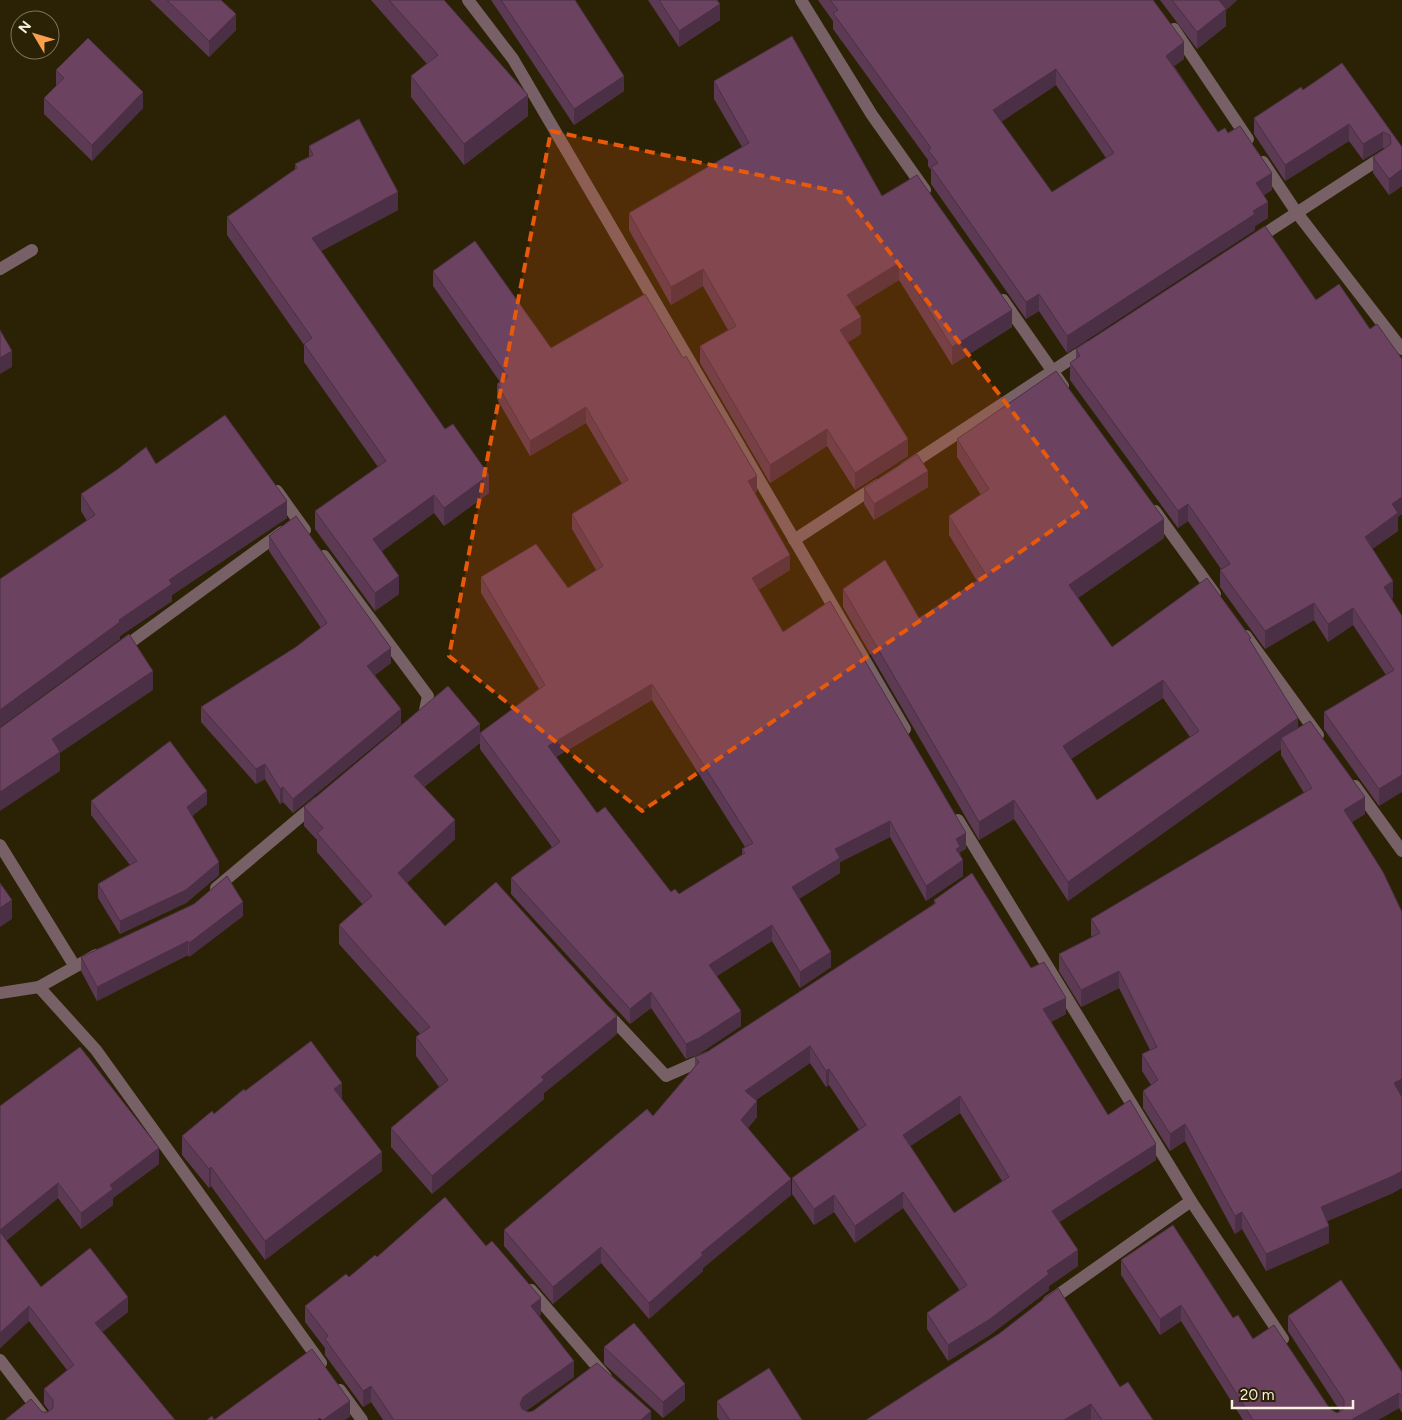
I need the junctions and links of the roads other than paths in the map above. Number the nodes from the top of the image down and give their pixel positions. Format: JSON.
{"nodes":[{"id":1,"x":468,"y":0,"type":"edge"},
{"id":2,"x":801,"y":0,"type":"edge"},
{"id":3,"x":1168,"y":21,"type":"edge"},
{"id":4,"x":1384,"y":156,"type":"edge"},
{"id":5,"x":934,"y":203,"type":"edge"},
{"id":6,"x":1297,"y":213,"type":"junction"},
{"id":7,"x":1248,"y":244,"type":"edge"},
{"id":8,"x":32,"y":250,"type":"dead end"},
{"id":9,"x":0,"y":269,"type":"edge"},
{"id":10,"x":996,"y":291,"type":"edge"},
{"id":11,"x":1102,"y":339,"type":"edge"},
{"id":12,"x":1402,"y":348,"type":"edge"},
{"id":13,"x":1053,"y":371,"type":"junction"},
{"id":14,"x":1070,"y":395,"type":"edge"},
{"id":15,"x":270,"y":481,"type":"edge"},
{"id":16,"x":1146,"y":499,"type":"edge"},
{"id":17,"x":298,"y":520,"type":"junction"},
{"id":18,"x":794,"y":540,"type":"junction"},
{"id":19,"x":1222,"y":603,"type":"edge"},
{"id":20,"x":1239,"y":627,"type":"edge"},
{"id":21,"x":113,"y":655,"type":"edge"},
{"id":22,"x":409,"y":725,"type":"edge"},
{"id":23,"x":913,"y":743,"type":"edge"},
{"id":24,"x":1326,"y":747,"type":"edge"},
{"id":25,"x":1350,"y":779,"type":"edge"},
{"id":26,"x":327,"y":795,"type":"edge"},
{"id":27,"x":952,"y":810,"type":"edge"},
{"id":28,"x":0,"y":845,"type":"edge"},
{"id":29,"x":1402,"y":850,"type":"edge"},
{"id":30,"x":205,"y":897,"type":"edge"},
{"id":31,"x":110,"y":948,"type":"edge"},
{"id":32,"x":74,"y":965,"type":"junction"},
{"id":33,"x":39,"y":987,"type":"junction"},
{"id":34,"x":0,"y":992,"type":"edge"},
{"id":35,"x":600,"y":1004,"type":"edge"},
{"id":36,"x":719,"y":1051,"type":"edge"},
{"id":37,"x":1191,"y":1200,"type":"junction"},
{"id":38,"x":522,"y":1280,"type":"edge"},
{"id":39,"x":1035,"y":1312,"type":"edge"},
{"id":40,"x":1288,"y":1347,"type":"edge"},
{"id":41,"x":0,"y":1360,"type":"edge"},
{"id":42,"x":619,"y":1388,"type":"edge"},
{"id":43,"x":46,"y":1420,"type":"edge"},
{"id":44,"x":362,"y":1420,"type":"edge"}],
"edges":[{"from":1,"to":18,"type":"street"},
{"from":2,"to":5,"type":"street"},
{"from":3,"to":6,"type":"street"},
{"from":4,"to":6,"type":"street"},
{"from":6,"to":7,"type":"street"},
{"from":6,"to":12,"type":"street"},
{"from":8,"to":9,"type":"street"},
{"from":10,"to":13,"type":"street"},
{"from":11,"to":13,"type":"street"},
{"from":13,"to":14,"type":"street"},
{"from":13,"to":18,"type":"street"},
{"from":15,"to":17,"type":"street"},
{"from":16,"to":19,"type":"street"},
{"from":17,"to":21,"type":"street"},
{"from":17,"to":22,"type":"street"},
{"from":18,"to":23,"type":"street"},
{"from":20,"to":24,"type":"street"},
{"from":25,"to":29,"type":"street"},
{"from":26,"to":30,"type":"street"},
{"from":27,"to":37,"type":"street"},
{"from":28,"to":32,"type":"street"},
{"from":31,"to":32,"type":"street"},
{"from":32,"to":33,"type":"street"},
{"from":33,"to":34,"type":"street"},
{"from":33,"to":44,"type":"street"},
{"from":35,"to":36,"type":"street"},
{"from":37,"to":39,"type":"street"},
{"from":37,"to":40,"type":"street"},
{"from":38,"to":42,"type":"street"},
{"from":41,"to":43,"type":"street"}]}
